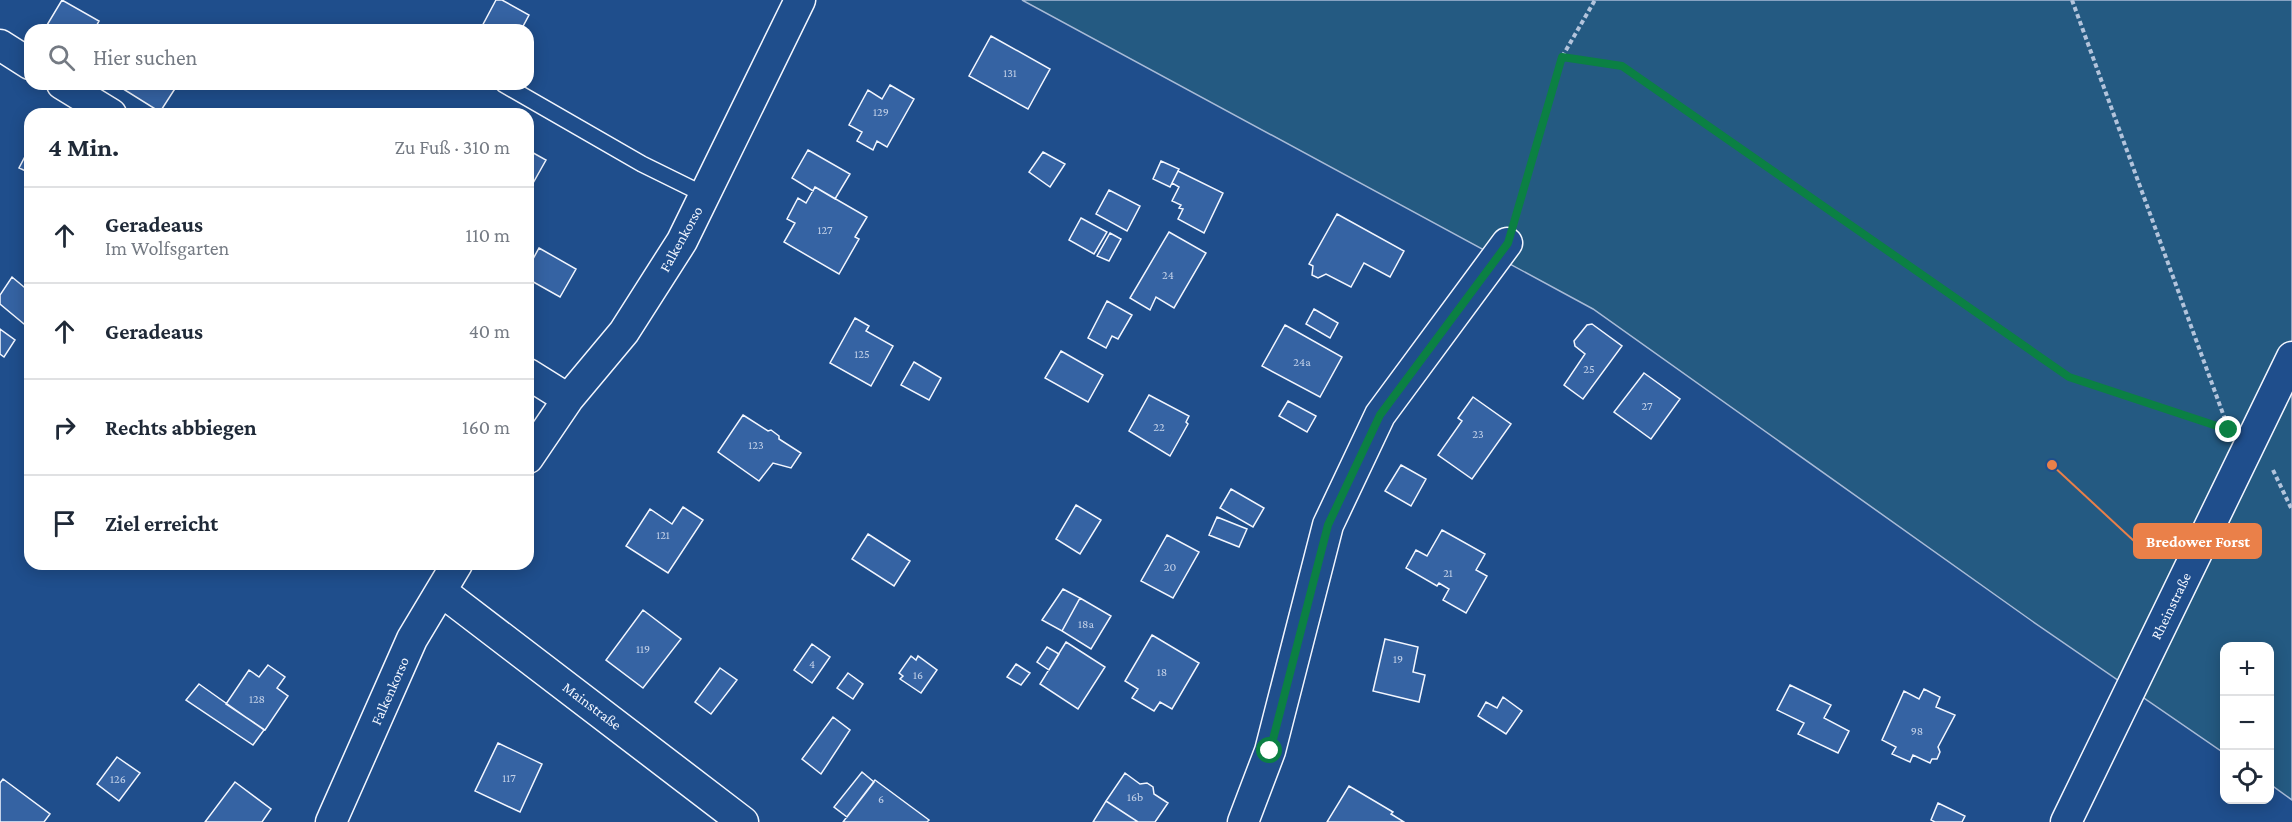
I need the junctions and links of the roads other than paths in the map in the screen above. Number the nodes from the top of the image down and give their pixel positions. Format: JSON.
{"nodes":[{"id":1,"x":800,"y":0,"type":"edge"},
{"id":2,"x":0,"y":45,"type":"edge"},
{"id":3,"x":24,"y":60,"type":"edge"},
{"id":4,"x":73,"y":90,"type":"edge"},
{"id":5,"x":513,"y":90,"type":"edge"},
{"id":6,"x":101,"y":108,"type":"edge"},
{"id":7,"x":705,"y":195,"type":"junction"},
{"id":8,"x":1508,"y":243,"type":"road end"},
{"id":9,"x":2292,"y":357,"type":"edge"},
{"id":10,"x":534,"y":378,"type":"edge"},
{"id":11,"x":568,"y":399,"type":"junction"},
{"id":12,"x":534,"y":449,"type":"edge"},
{"id":13,"x":453,"y":570,"type":"edge"},
{"id":14,"x":441,"y":591,"type":"junction"},
{"id":15,"x":331,"y":822,"type":"edge"},
{"id":16,"x":743,"y":822,"type":"edge"},
{"id":17,"x":1243,"y":822,"type":"edge"},
{"id":18,"x":2066,"y":822,"type":"edge"}],
"edges":[{"from":1,"to":7,"type":"street","name":"Falkenkorso"},
{"from":2,"to":3,"type":"street"},
{"from":4,"to":6,"type":"street"},
{"from":5,"to":7,"type":"lane"},
{"from":7,"to":11,"type":"street","name":"Falkenkorso"},
{"from":8,"to":17,"type":"street"},
{"from":9,"to":18,"type":"street","name":"Rheinstraße"},
{"from":10,"to":11,"type":"street"},
{"from":11,"to":12,"type":"street","name":"Falkenkorso"},
{"from":13,"to":14,"type":"street","name":"Falkenkorso"},
{"from":14,"to":15,"type":"street","name":"Falkenkorso"},
{"from":14,"to":16,"type":"street","name":"Mainstraße"}]}
